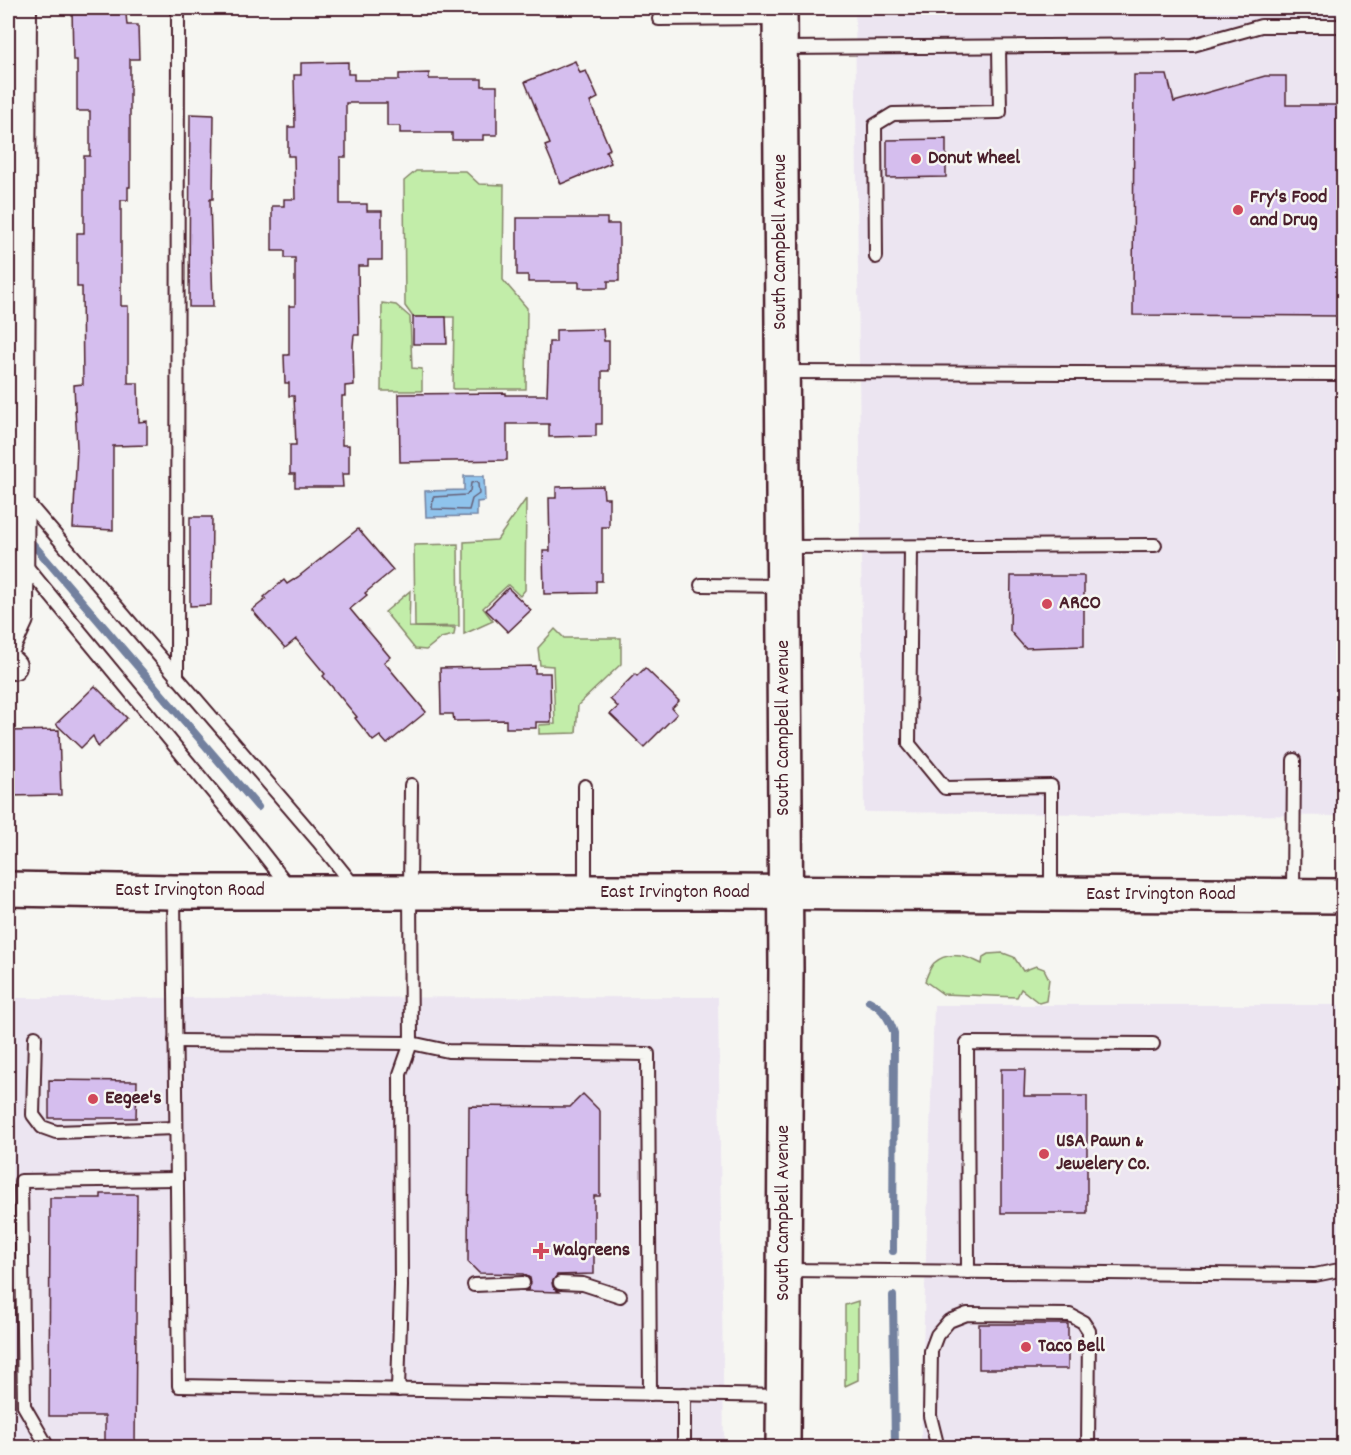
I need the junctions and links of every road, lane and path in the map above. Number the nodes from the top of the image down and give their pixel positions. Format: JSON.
{"nodes":[{"id":1,"x":23,"y":8,"type":"edge"},
{"id":2,"x":178,"y":8,"type":"edge"},
{"id":3,"x":659,"y":19,"type":"dead end"},
{"id":4,"x":780,"y":24,"type":"edge"},
{"id":5,"x":1344,"y":26,"type":"edge"},
{"id":6,"x":999,"y":47,"type":"junction"},
{"id":7,"x":15,"y":150,"type":"edge"},
{"id":8,"x":876,"y":257,"type":"dead end"},
{"id":9,"x":782,"y":372,"type":"junction"},
{"id":10,"x":1344,"y":374,"type":"edge"},
{"id":11,"x":14,"y":488,"type":"edge"},
{"id":12,"x":1155,"y":545,"type":"dead end"},
{"id":13,"x":783,"y":547,"type":"junction"},
{"id":14,"x":911,"y":547,"type":"junction"},
{"id":15,"x":14,"y":551,"type":"edge"},
{"id":16,"x":701,"y":585,"type":"dead end"},
{"id":17,"x":783,"y":586,"type":"junction"},
{"id":18,"x":9,"y":657,"type":"edge"},
{"id":19,"x":177,"y":678,"type":"junction"},
{"id":20,"x":1294,"y":760,"type":"dead end"},
{"id":21,"x":411,"y":785,"type":"dead end"},
{"id":22,"x":585,"y":786,"type":"dead end"},
{"id":23,"x":8,"y":889,"type":"edge"},
{"id":24,"x":292,"y":891,"type":"junction"},
{"id":25,"x":410,"y":891,"type":"junction"},
{"id":26,"x":174,"y":892,"type":"junction"},
{"id":27,"x":360,"y":892,"type":"junction"},
{"id":28,"x":585,"y":893,"type":"junction"},
{"id":29,"x":785,"y":893,"type":"junction"},
{"id":30,"x":1051,"y":895,"type":"junction"},
{"id":31,"x":1293,"y":896,"type":"junction"},
{"id":32,"x":1344,"y":896,"type":"edge"},
{"id":33,"x":35,"y":1037,"type":"dead end"},
{"id":34,"x":176,"y":1041,"type":"junction"},
{"id":35,"x":411,"y":1042,"type":"junction"},
{"id":36,"x":1152,"y":1044,"type":"dead end"},
{"id":37,"x":176,"y":1128,"type":"junction"},
{"id":38,"x":177,"y":1179,"type":"junction"},
{"id":39,"x":1344,"y":1269,"type":"edge"},
{"id":40,"x":784,"y":1270,"type":"junction"},
{"id":41,"x":968,"y":1272,"type":"junction"},
{"id":42,"x":523,"y":1283,"type":"dead end"},
{"id":43,"x":560,"y":1283,"type":"dead end"},
{"id":44,"x":474,"y":1285,"type":"dead end"},
{"id":45,"x":620,"y":1296,"type":"dead end"},
{"id":46,"x":398,"y":1390,"type":"junction"},
{"id":47,"x":650,"y":1394,"type":"junction"},
{"id":48,"x":684,"y":1395,"type":"junction"},
{"id":49,"x":783,"y":1396,"type":"junction"},
{"id":50,"x":46,"y":1448,"type":"edge"},
{"id":51,"x":684,"y":1448,"type":"edge"},
{"id":52,"x":783,"y":1448,"type":"edge"},
{"id":53,"x":938,"y":1448,"type":"edge"},
{"id":54,"x":1088,"y":1448,"type":"edge"}],
"edges":[{"from":1,"to":7,"type":"street"},
{"from":2,"to":19,"type":"lane"},
{"from":3,"to":4,"type":"lane"},
{"from":4,"to":6,"type":"lane"},
{"from":4,"to":9,"type":"main road","name":"South Campbell Avenue"},
{"from":5,"to":6,"type":"lane"},
{"from":6,"to":8,"type":"lane"},
{"from":7,"to":11,"type":"street"},
{"from":9,"to":10,"type":"lane"},
{"from":9,"to":13,"type":"main road","name":"South Campbell Avenue"},
{"from":11,"to":15,"type":"street"},
{"from":11,"to":19,"type":"lane"},
{"from":12,"to":14,"type":"lane"},
{"from":13,"to":14,"type":"lane"},
{"from":13,"to":17,"type":"main road","name":"South Campbell Avenue"},
{"from":14,"to":30,"type":"lane"},
{"from":15,"to":18,"type":"street"},
{"from":15,"to":24,"type":"lane"},
{"from":16,"to":17,"type":"lane"},
{"from":17,"to":29,"type":"main road","name":"South Campbell Avenue"},
{"from":19,"to":27,"type":"lane"},
{"from":20,"to":31,"type":"lane"},
{"from":21,"to":25,"type":"lane"},
{"from":22,"to":28,"type":"lane"},
{"from":23,"to":26,"type":"main road","name":"East Irvington Road"},
{"from":24,"to":26,"type":"main road","name":"East Irvington Road"},
{"from":24,"to":27,"type":"main road","name":"East Irvington Road"},
{"from":25,"to":27,"type":"main road","name":"East Irvington Road"},
{"from":25,"to":28,"type":"main road","name":"East Irvington Road"},
{"from":25,"to":35,"type":"lane"},
{"from":26,"to":34,"type":"lane"},
{"from":28,"to":29,"type":"main road","name":"East Irvington Road"},
{"from":29,"to":30,"type":"main road","name":"East Irvington Road"},
{"from":29,"to":40,"type":"main road","name":"South Campbell Avenue"},
{"from":30,"to":31,"type":"main road","name":"East Irvington Road"},
{"from":31,"to":32,"type":"main road","name":"East Irvington Road"},
{"from":33,"to":37,"type":"lane"},
{"from":34,"to":35,"type":"lane"},
{"from":34,"to":37,"type":"lane"},
{"from":35,"to":46,"type":"lane"},
{"from":35,"to":47,"type":"lane"},
{"from":36,"to":41,"type":"lane"},
{"from":37,"to":38,"type":"lane"},
{"from":38,"to":46,"type":"lane"},
{"from":38,"to":50,"type":"lane"},
{"from":39,"to":41,"type":"lane"},
{"from":40,"to":41,"type":"lane"},
{"from":40,"to":49,"type":"main road","name":"South Campbell Avenue"},
{"from":42,"to":44,"type":"lane"},
{"from":43,"to":45,"type":"lane"},
{"from":46,"to":47,"type":"lane"},
{"from":47,"to":48,"type":"lane"},
{"from":48,"to":49,"type":"lane"},
{"from":48,"to":51,"type":"lane"},
{"from":49,"to":52,"type":"main road","name":"South Campbell Avenue"},
{"from":53,"to":54,"type":"lane"}]}
